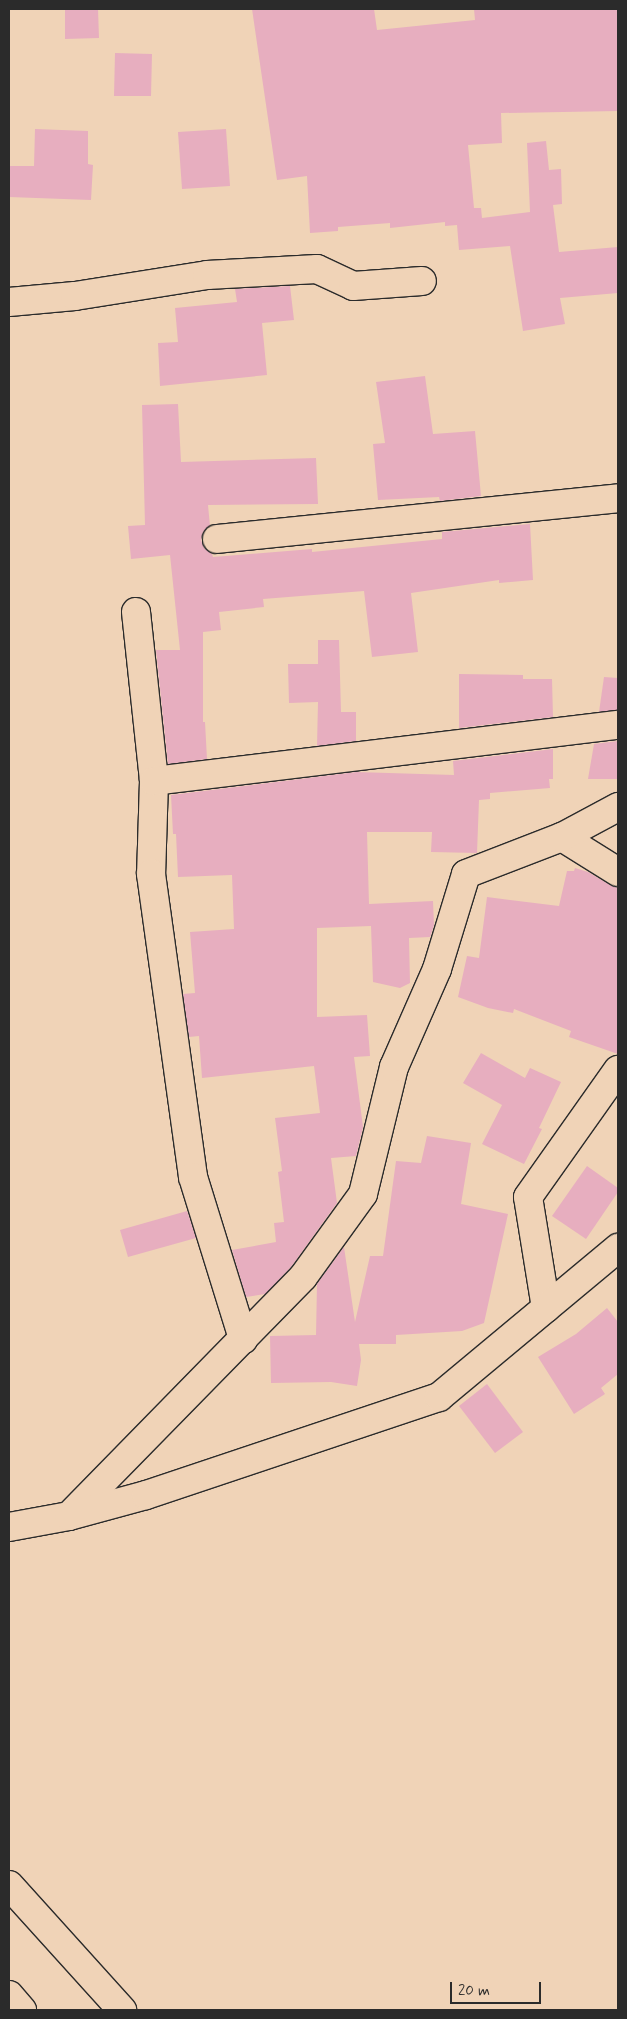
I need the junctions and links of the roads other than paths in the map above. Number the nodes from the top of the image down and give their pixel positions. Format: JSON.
{"nodes":[{"id":1,"x":422,"y":281,"type":"dead end"},
{"id":2,"x":9,"y":302,"type":"edge"},
{"id":3,"x":618,"y":498,"type":"edge"},
{"id":4,"x":217,"y":539,"type":"dead end"},
{"id":5,"x":136,"y":612,"type":"dead end"},
{"id":6,"x":618,"y":725,"type":"edge"},
{"id":7,"x":154,"y":781,"type":"junction"},
{"id":8,"x":618,"y":807,"type":"edge"},
{"id":9,"x":562,"y":837,"type":"junction"},
{"id":10,"x":618,"y":872,"type":"edge"},
{"id":11,"x":618,"y":1070,"type":"edge"},
{"id":12,"x":618,"y":1248,"type":"edge"},
{"id":13,"x":546,"y":1308,"type":"junction"},
{"id":14,"x":243,"y":1339,"type":"junction"},
{"id":15,"x":69,"y":1516,"type":"junction"},
{"id":16,"x":9,"y":1527,"type":"edge"},
{"id":17,"x":9,"y":1885,"type":"edge"},
{"id":18,"x":9,"y":1995,"type":"edge"},
{"id":19,"x":22,"y":2010,"type":"edge"},
{"id":20,"x":122,"y":2010,"type":"edge"}],
"edges":[{"from":1,"to":2,"type":"street"},
{"from":3,"to":4,"type":"street"},
{"from":5,"to":7,"type":"street"},
{"from":6,"to":7,"type":"street"},
{"from":7,"to":14,"type":"street"},
{"from":8,"to":9,"type":"street"},
{"from":9,"to":10,"type":"street"},
{"from":9,"to":14,"type":"street"},
{"from":11,"to":13,"type":"street"},
{"from":12,"to":13,"type":"street"},
{"from":13,"to":15,"type":"street"},
{"from":14,"to":15,"type":"street"},
{"from":15,"to":16,"type":"street"},
{"from":17,"to":20,"type":"street"},
{"from":18,"to":19,"type":"street"}]}
